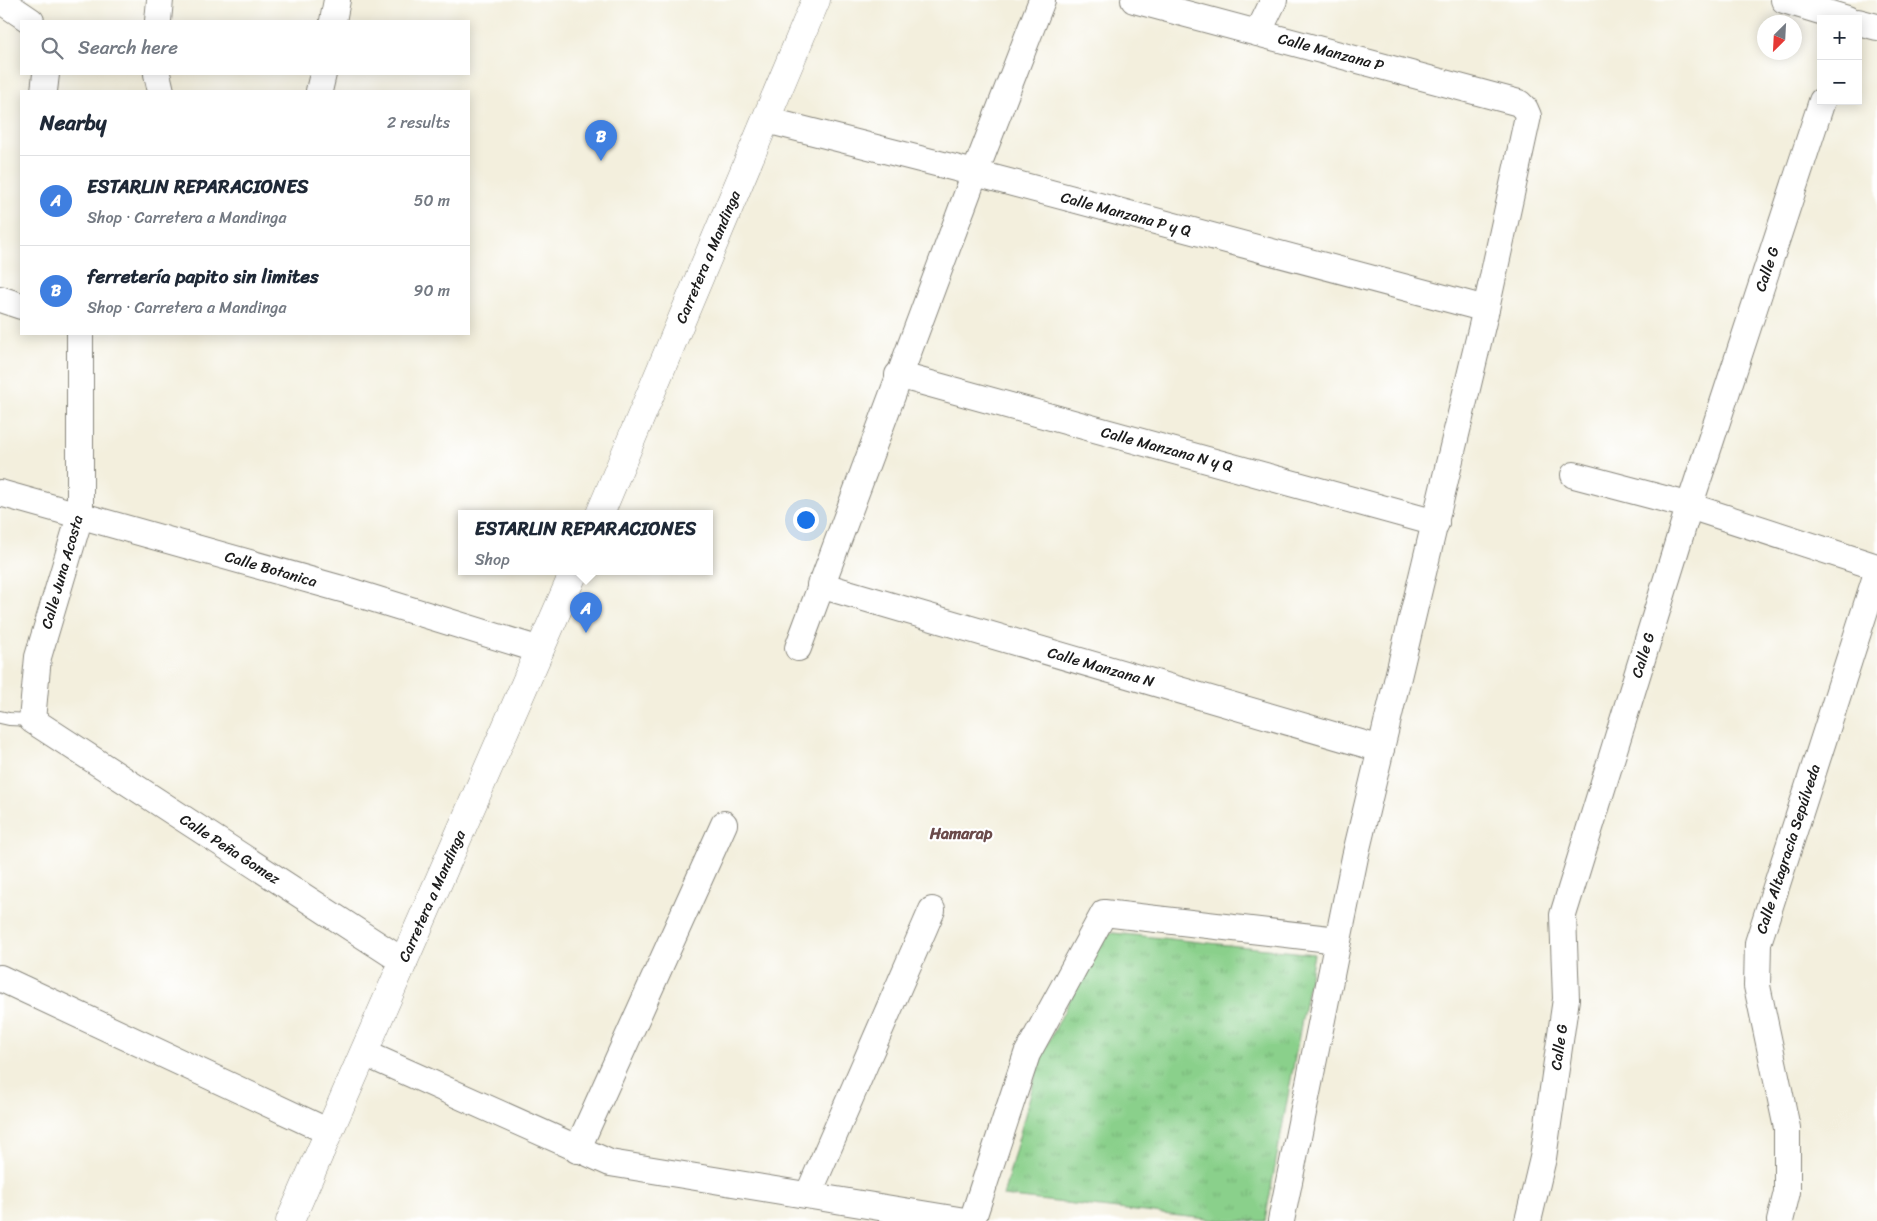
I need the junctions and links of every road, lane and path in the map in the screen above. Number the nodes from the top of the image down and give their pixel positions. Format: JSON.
{"nodes":[{"id":1,"x":0,"y":0,"type":"edge"},
{"id":2,"x":160,"y":0,"type":"edge"},
{"id":3,"x":337,"y":0,"type":"edge"},
{"id":4,"x":816,"y":0,"type":"edge"},
{"id":5,"x":1042,"y":0,"type":"edge"},
{"id":6,"x":1134,"y":0,"type":"edge"},
{"id":7,"x":1274,"y":0,"type":"edge"},
{"id":8,"x":1784,"y":0,"type":"edge"},
{"id":9,"x":1833,"y":15,"type":"edge"},
{"id":10,"x":30,"y":20,"type":"edge"},
{"id":11,"x":158,"y":20,"type":"edge"},
{"id":12,"x":333,"y":20,"type":"edge"},
{"id":13,"x":1862,"y":23,"type":"edge"},
{"id":14,"x":1877,"y":27,"type":"edge"},
{"id":15,"x":1258,"y":33,"type":"junction"},
{"id":16,"x":46,"y":75,"type":"edge"},
{"id":17,"x":158,"y":75,"type":"edge"},
{"id":18,"x":322,"y":75,"type":"edge"},
{"id":19,"x":44,"y":90,"type":"edge"},
{"id":20,"x":161,"y":90,"type":"edge"},
{"id":21,"x":319,"y":90,"type":"edge"},
{"id":22,"x":1821,"y":105,"type":"edge"},
{"id":23,"x":766,"y":120,"type":"junction"},
{"id":24,"x":974,"y":173,"type":"junction"},
{"id":25,"x":0,"y":299,"type":"edge"},
{"id":26,"x":20,"y":306,"type":"edge"},
{"id":27,"x":1486,"y":309,"type":"junction"},
{"id":28,"x":80,"y":335,"type":"edge"},
{"id":29,"x":898,"y":376,"type":"junction"},
{"id":30,"x":1574,"y":475,"type":"dead end"},
{"id":31,"x":0,"y":493,"type":"edge"},
{"id":32,"x":1689,"y":507,"type":"junction"},
{"id":33,"x":602,"y":510,"type":"edge"},
{"id":34,"x":80,"y":516,"type":"junction"},
{"id":35,"x":1436,"y":523,"type":"junction"},
{"id":36,"x":1877,"y":567,"type":"edge"},
{"id":37,"x":1877,"y":573,"type":"edge"},
{"id":38,"x":573,"y":575,"type":"edge"},
{"id":39,"x":820,"y":585,"type":"junction"},
{"id":40,"x":798,"y":648,"type":"dead end"},
{"id":41,"x":540,"y":650,"type":"junction"},
{"id":42,"x":0,"y":717,"type":"edge"},
{"id":43,"x":32,"y":720,"type":"junction"},
{"id":44,"x":1381,"y":749,"type":"junction"},
{"id":45,"x":724,"y":824,"type":"dead end"},
{"id":46,"x":932,"y":910,"type":"dead end"},
{"id":47,"x":1338,"y":940,"type":"junction"},
{"id":48,"x":404,"y":962,"type":"junction"},
{"id":49,"x":0,"y":978,"type":"edge"},
{"id":50,"x":364,"y":1053,"type":"junction"},
{"id":51,"x":329,"y":1132,"type":"junction"},
{"id":52,"x":577,"y":1150,"type":"junction"},
{"id":53,"x":808,"y":1195,"type":"junction"},
{"id":54,"x":290,"y":1221,"type":"edge"},
{"id":55,"x":965,"y":1221,"type":"edge"},
{"id":56,"x":972,"y":1221,"type":"edge"},
{"id":57,"x":1281,"y":1221,"type":"edge"},
{"id":58,"x":1528,"y":1221,"type":"edge"},
{"id":59,"x":1780,"y":1221,"type":"edge"}],
"edges":[{"from":1,"to":10,"type":"street"},
{"from":2,"to":11,"type":"street"},
{"from":3,"to":12,"type":"street"},
{"from":4,"to":23,"type":"street","name":"Carretera a Mandinga"},
{"from":5,"to":24,"type":"street"},
{"from":6,"to":15,"type":"street","name":"Calle Manzana P"},
{"from":7,"to":15,"type":"street"},
{"from":8,"to":9,"type":"street"},
{"from":13,"to":14,"type":"street"},
{"from":15,"to":27,"type":"street","name":"Calle Manzana P"},
{"from":16,"to":19,"type":"street"},
{"from":17,"to":20,"type":"street"},
{"from":18,"to":21,"type":"street"},
{"from":22,"to":32,"type":"street","name":"Calle G"},
{"from":23,"to":24,"type":"street","name":"Calle Manzana P y Q"},
{"from":23,"to":33,"type":"street","name":"Carretera a Mandinga"},
{"from":24,"to":27,"type":"street","name":"Calle Manzana P y Q"},
{"from":24,"to":29,"type":"street"},
{"from":25,"to":26,"type":"street"},
{"from":27,"to":35,"type":"street"},
{"from":28,"to":34,"type":"street","name":"Calle Juna Acosta"},
{"from":29,"to":35,"type":"street","name":"Calle Manzana N y Q"},
{"from":29,"to":39,"type":"street"},
{"from":30,"to":32,"type":"street"},
{"from":31,"to":34,"type":"street","name":"Calle Botanica"},
{"from":32,"to":36,"type":"street"},
{"from":32,"to":58,"type":"street","name":"Calle G"},
{"from":34,"to":41,"type":"street","name":"Calle Botanica"},
{"from":34,"to":43,"type":"street","name":"Calle Juna Acosta"},
{"from":35,"to":44,"type":"street"},
{"from":37,"to":59,"type":"street","name":"Calle Altagracia Sepúlveda"},
{"from":38,"to":41,"type":"street","name":"Carretera a Mandinga"},
{"from":39,"to":40,"type":"street"},
{"from":39,"to":44,"type":"street","name":"Calle Manzana N"},
{"from":41,"to":48,"type":"street","name":"Carretera a Mandinga"},
{"from":42,"to":43,"type":"lane"},
{"from":43,"to":48,"type":"street","name":"Calle Peña Gomez"},
{"from":44,"to":47,"type":"street"},
{"from":45,"to":52,"type":"street"},
{"from":46,"to":53,"type":"street"},
{"from":47,"to":56,"type":"street"},
{"from":47,"to":57,"type":"street"},
{"from":48,"to":50,"type":"street","name":"Carretera a Mandinga"},
{"from":49,"to":51,"type":"street"},
{"from":50,"to":51,"type":"street","name":"Carretera a Mandinga"},
{"from":50,"to":52,"type":"street"},
{"from":51,"to":54,"type":"street","name":"Carretera a Mandinga"},
{"from":52,"to":53,"type":"street"},
{"from":53,"to":55,"type":"street"}]}
